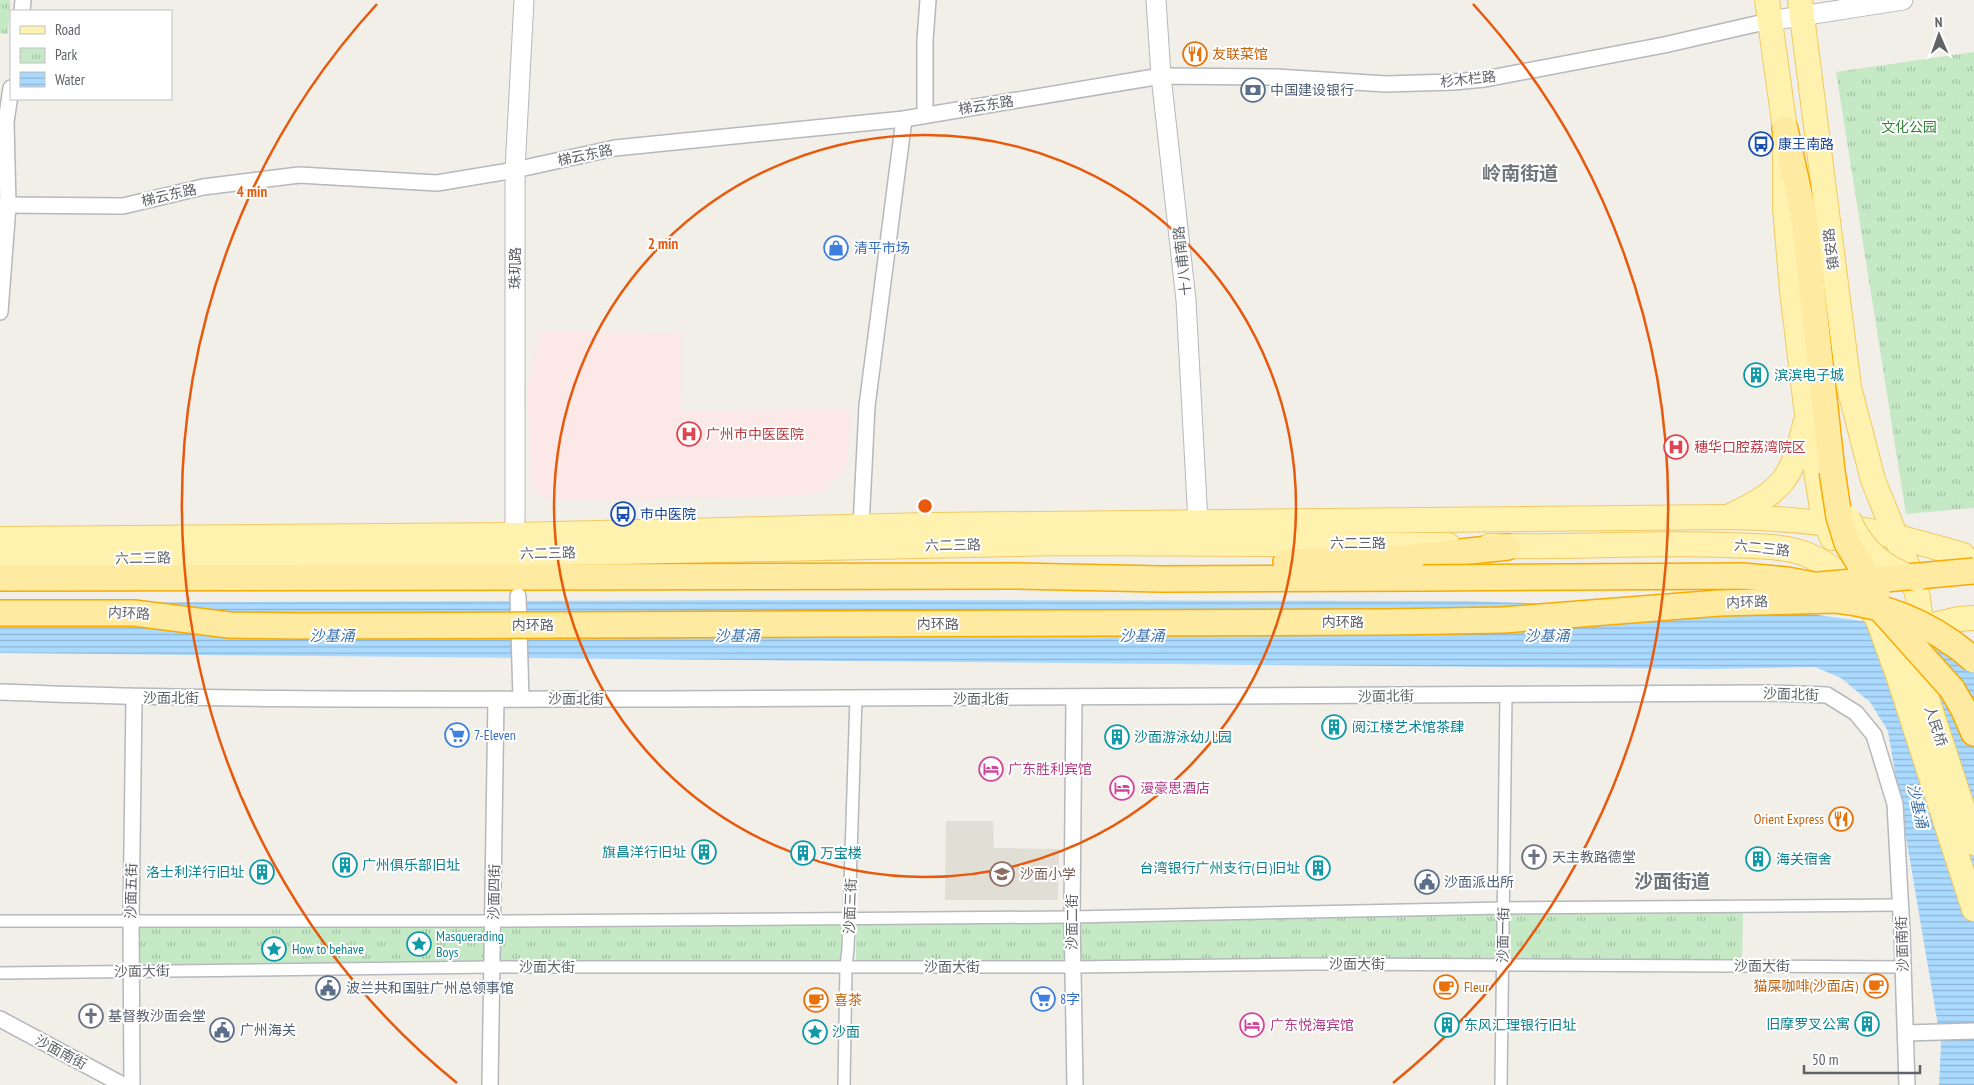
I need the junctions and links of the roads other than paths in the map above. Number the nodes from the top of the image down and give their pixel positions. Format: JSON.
{"nodes":[{"id":1,"x":524,"y":0,"type":"edge"},
{"id":2,"x":928,"y":0,"type":"edge"},
{"id":3,"x":1156,"y":0,"type":"edge"},
{"id":4,"x":1903,"y":0,"type":"edge"},
{"id":5,"x":1801,"y":8,"type":"edge"},
{"id":6,"x":1768,"y":10,"type":"edge"},
{"id":7,"x":1162,"y":76,"type":"junction"},
{"id":8,"x":10,"y":95,"type":"edge"},
{"id":9,"x":925,"y":115,"type":"junction"},
{"id":10,"x":904,"y":119,"type":"junction"},
{"id":11,"x":1785,"y":129,"type":"junction"},
{"id":12,"x":515,"y":170,"type":"junction"},
{"id":13,"x":4,"y":206,"type":"edge"},
{"id":14,"x":0,"y":312,"type":"edge"},
{"id":15,"x":1807,"y":415,"type":"junction"},
{"id":16,"x":1832,"y":471,"type":"junction"},
{"id":17,"x":1873,"y":480,"type":"junction"},
{"id":18,"x":1728,"y":517,"type":"junction"},
{"id":19,"x":1679,"y":518,"type":"junction"},
{"id":20,"x":1198,"y":522,"type":"junction"},
{"id":21,"x":1826,"y":524,"type":"junction"},
{"id":22,"x":861,"y":527,"type":"junction"},
{"id":23,"x":515,"y":535,"type":"junction"},
{"id":24,"x":1895,"y":536,"type":"junction"},
{"id":25,"x":0,"y":540,"type":"edge"},
{"id":26,"x":1678,"y":544,"type":"junction"},
{"id":27,"x":1508,"y":547,"type":"junction"},
{"id":28,"x":0,"y":561,"type":"edge"},
{"id":29,"x":1969,"y":563,"type":"edge"},
{"id":30,"x":1017,"y":576,"type":"junction"},
{"id":31,"x":0,"y":578,"type":"edge"},
{"id":32,"x":1974,"y":583,"type":"edge"},
{"id":33,"x":519,"y":598,"type":"dead end"},
{"id":34,"x":0,"y":613,"type":"edge"},
{"id":35,"x":1578,"y":615,"type":"junction"},
{"id":36,"x":1974,"y":618,"type":"edge"},
{"id":37,"x":1878,"y":620,"type":"junction"},
{"id":38,"x":1921,"y":628,"type":"junction"},
{"id":39,"x":1891,"y":642,"type":"junction"},
{"id":40,"x":1974,"y":660,"type":"edge"},
{"id":41,"x":1952,"y":689,"type":"junction"},
{"id":42,"x":0,"y":692,"type":"edge"},
{"id":43,"x":1506,"y":695,"type":"junction"},
{"id":44,"x":134,"y":698,"type":"junction"},
{"id":45,"x":856,"y":698,"type":"junction"},
{"id":46,"x":496,"y":699,"type":"junction"},
{"id":47,"x":520,"y":699,"type":"junction"},
{"id":48,"x":1074,"y":699,"type":"junction"},
{"id":49,"x":1974,"y":732,"type":"edge"},
{"id":50,"x":1895,"y":804,"type":"joint"},
{"id":51,"x":1974,"y":815,"type":"edge"},
{"id":52,"x":1974,"y":843,"type":"edge"},
{"id":53,"x":1901,"y":905,"type":"junction"},
{"id":54,"x":1503,"y":908,"type":"junction"},
{"id":55,"x":1974,"y":909,"type":"edge"},
{"id":56,"x":1072,"y":917,"type":"junction"},
{"id":57,"x":850,"y":918,"type":"junction"},
{"id":58,"x":131,"y":920,"type":"junction"},
{"id":59,"x":0,"y":921,"type":"edge"},
{"id":60,"x":494,"y":921,"type":"junction"},
{"id":61,"x":1503,"y":965,"type":"junction"},
{"id":62,"x":846,"y":966,"type":"junction"},
{"id":63,"x":493,"y":967,"type":"junction"},
{"id":64,"x":1073,"y":967,"type":"junction"},
{"id":65,"x":1904,"y":967,"type":"junction"},
{"id":66,"x":131,"y":971,"type":"junction"},
{"id":67,"x":0,"y":973,"type":"edge"},
{"id":68,"x":0,"y":1019,"type":"edge"},
{"id":69,"x":1974,"y":1032,"type":"edge"},
{"id":70,"x":1910,"y":1033,"type":"junction"},
{"id":71,"x":1075,"y":1080,"type":"edge"},
{"id":72,"x":123,"y":1085,"type":"edge"},
{"id":73,"x":132,"y":1085,"type":"edge"},
{"id":74,"x":490,"y":1085,"type":"edge"},
{"id":75,"x":844,"y":1085,"type":"edge"},
{"id":76,"x":1501,"y":1085,"type":"edge"},
{"id":77,"x":1907,"y":1085,"type":"edge"}],
"edges":[{"from":1,"to":12,"type":"street","name":"珠玑路"},
{"from":2,"to":9,"type":"street"},
{"from":3,"to":7,"type":"street","name":"十八甫南路"},
{"from":4,"to":5,"type":"street"},
{"from":5,"to":6,"type":"street"},
{"from":5,"to":17,"type":"main road","name":"镇安路"},
{"from":6,"to":7,"type":"street","name":"杉木栏路"},
{"from":6,"to":11,"type":"main road"},
{"from":7,"to":9,"type":"street","name":"梯云东路"},
{"from":7,"to":20,"type":"street","name":"十八甫南路"},
{"from":8,"to":13,"type":"street"},
{"from":9,"to":10,"type":"street","name":"梯云东路"},
{"from":10,"to":12,"type":"street","name":"梯云东路"},
{"from":10,"to":22,"type":"street"},
{"from":11,"to":15,"type":"main road"},
{"from":11,"to":16,"type":"highway"},
{"from":12,"to":13,"type":"street","name":"梯云东路"},
{"from":12,"to":23,"type":"street","name":"珠玑路"},
{"from":13,"to":14,"type":"street"},
{"from":15,"to":18,"type":"main road"},
{"from":15,"to":21,"type":"main road"},
{"from":16,"to":32,"type":"main road","bridge":true},
{"from":16,"to":41,"type":"highway","bridge":true},
{"from":17,"to":24,"type":"main road"},
{"from":17,"to":29,"type":"main road"},
{"from":18,"to":19,"type":"main road","name":"六二三路"},
{"from":18,"to":21,"type":"main road","name":"六二三路"},
{"from":19,"to":20,"type":"main road","name":"六二三路"},
{"from":19,"to":26,"type":"main road"},
{"from":20,"to":22,"type":"main road","name":"六二三路"},
{"from":21,"to":24,"type":"main road"},
{"from":21,"to":37,"type":"main road"},
{"from":21,"to":38,"type":"main road"},
{"from":22,"to":23,"type":"main road","name":"六二三路"},
{"from":23,"to":25,"type":"main road","name":"六二三路"},
{"from":24,"to":29,"type":"main road"},
{"from":24,"to":38,"type":"main road"},
{"from":26,"to":27,"type":"main road","name":"六二三路"},
{"from":26,"to":37,"type":"main road","name":"六二三路"},
{"from":27,"to":28,"type":"main road","name":"六二三路"},
{"from":27,"to":30,"type":"highway"},
{"from":29,"to":35,"type":"highway","bridge":true},
{"from":30,"to":31,"type":"highway"},
{"from":30,"to":41,"type":"highway","name":"内环路","bridge":true},
{"from":33,"to":47,"type":"street"},
{"from":34,"to":35,"type":"highway","name":"内环路","bridge":true},
{"from":35,"to":40,"type":"highway","name":"内环路","bridge":true},
{"from":36,"to":38,"type":"main road"},
{"from":37,"to":39,"type":"main road","name":"人民桥"},
{"from":38,"to":51,"type":"main road","name":"人民桥","bridge":true},
{"from":39,"to":52,"type":"main road","name":"人民桥"},
{"from":39,"to":55,"type":"main road"},
{"from":41,"to":49,"type":"highway","name":"内环路"},
{"from":42,"to":44,"type":"street","name":"沙面北街"},
{"from":43,"to":48,"type":"street","name":"沙面北街"},
{"from":43,"to":50,"type":"street","name":"沙面北街"},
{"from":43,"to":54,"type":"street","name":"沙面一街"},
{"from":44,"to":46,"type":"street","name":"沙面北街"},
{"from":44,"to":58,"type":"street","name":"沙面五街"},
{"from":45,"to":47,"type":"street","name":"沙面北街"},
{"from":45,"to":48,"type":"street","name":"沙面北街"},
{"from":45,"to":57,"type":"street","name":"沙面三街"},
{"from":46,"to":47,"type":"street","name":"沙面北街"},
{"from":46,"to":60,"type":"street","name":"沙面四街"},
{"from":48,"to":56,"type":"street","name":"沙面二街"},
{"from":50,"to":53,"type":"street","name":"沙面南街"},
{"from":53,"to":54,"type":"street"},
{"from":53,"to":65,"type":"street","name":"沙面南街"},
{"from":54,"to":56,"type":"street"},
{"from":54,"to":61,"type":"street","name":"沙面一街"},
{"from":56,"to":57,"type":"street"},
{"from":56,"to":64,"type":"street","name":"沙面二街"},
{"from":57,"to":60,"type":"street"},
{"from":57,"to":62,"type":"street","name":"沙面三街"},
{"from":58,"to":59,"type":"street"},
{"from":58,"to":60,"type":"street"},
{"from":58,"to":66,"type":"street","name":"沙面五街"},
{"from":60,"to":63,"type":"street","name":"沙面四街"},
{"from":61,"to":64,"type":"street","name":"沙面大街"},
{"from":61,"to":65,"type":"street","name":"沙面大街"},
{"from":61,"to":76,"type":"street","name":"沙面一街"},
{"from":62,"to":63,"type":"street","name":"沙面大街"},
{"from":62,"to":64,"type":"street","name":"沙面大街"},
{"from":62,"to":75,"type":"street","name":"沙面三街"},
{"from":63,"to":66,"type":"street","name":"沙面大街"},
{"from":63,"to":74,"type":"street","name":"沙面四街"},
{"from":64,"to":71,"type":"street","name":"沙面二街"},
{"from":65,"to":70,"type":"street","name":"沙面南街"},
{"from":66,"to":67,"type":"street","name":"沙面大街"},
{"from":66,"to":73,"type":"street","name":"沙面五街"},
{"from":68,"to":72,"type":"street","name":"沙面南街"},
{"from":69,"to":70,"type":"street"},
{"from":70,"to":77,"type":"street","name":"沙面南街"}]}
